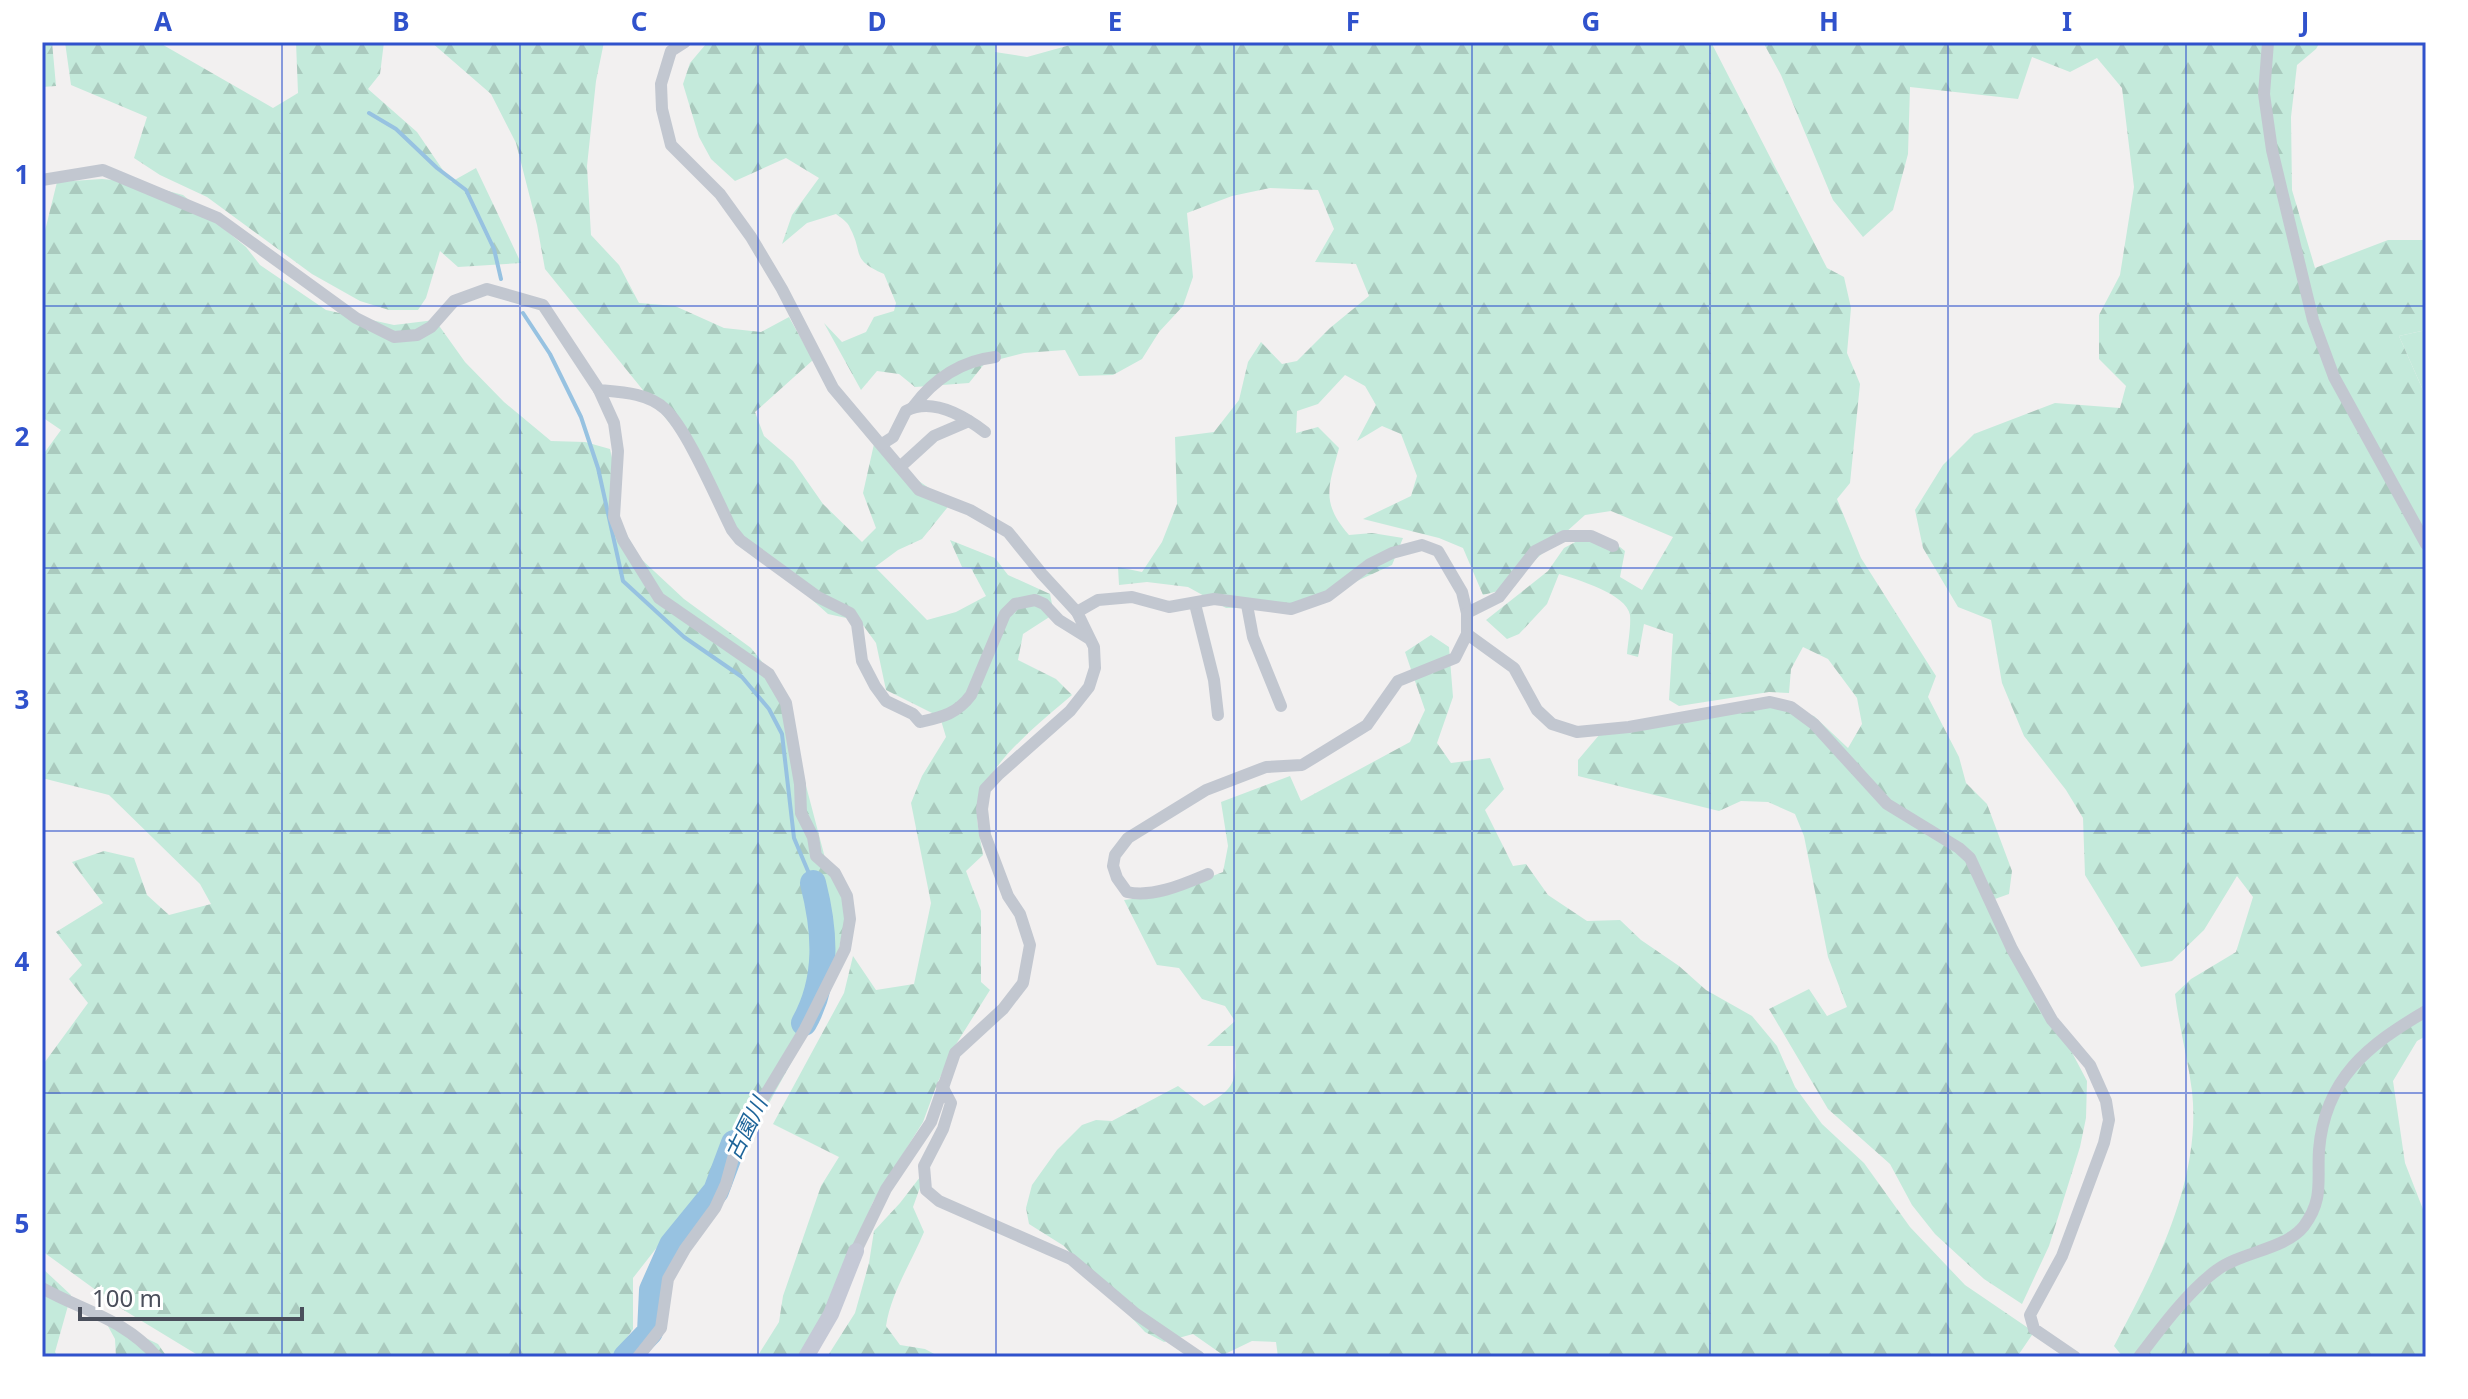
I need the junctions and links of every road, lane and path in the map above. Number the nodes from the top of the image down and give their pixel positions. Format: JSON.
{"nodes":[{"id":1,"x":685,"y":42,"type":"edge"},
{"id":2,"x":2268,"y":42,"type":"edge"},
{"id":3,"x":42,"y":180,"type":"edge"},
{"id":4,"x":995,"y":357,"type":"dead end"},
{"id":5,"x":599,"y":390,"type":"junction"},
{"id":6,"x":913,"y":407,"type":"junction"},
{"id":7,"x":969,"y":421,"type":"junction"},
{"id":8,"x":985,"y":432,"type":"dead end"},
{"id":9,"x":882,"y":444,"type":"junction"},
{"id":10,"x":900,"y":467,"type":"junction"},
{"id":11,"x":2426,"y":544,"type":"edge"},
{"id":12,"x":1613,"y":546,"type":"dead end"},
{"id":13,"x":1195,"y":604,"type":"junction"},
{"id":14,"x":1247,"y":605,"type":"junction"},
{"id":15,"x":1077,"y":612,"type":"junction"},
{"id":16,"x":1467,"y":613,"type":"junction"},
{"id":17,"x":1467,"y":634,"type":"junction"},
{"id":18,"x":1090,"y":639,"type":"junction"},
{"id":19,"x":1281,"y":706,"type":"dead end"},
{"id":20,"x":1218,"y":715,"type":"dead end"},
{"id":21,"x":1208,"y":874,"type":"dead end"},
{"id":22,"x":2426,"y":1011,"type":"edge"},
{"id":23,"x":942,"y":1086,"type":"junction"},
{"id":24,"x":856,"y":1251,"type":"joint"},
{"id":25,"x":42,"y":1288,"type":"edge"},
{"id":26,"x":157,"y":1357,"type":"edge"},
{"id":27,"x":638,"y":1357,"type":"edge"},
{"id":28,"x":806,"y":1357,"type":"edge"},
{"id":29,"x":1199,"y":1357,"type":"edge"},
{"id":30,"x":2075,"y":1357,"type":"edge"},
{"id":31,"x":2139,"y":1357,"type":"edge"}],
"edges":[{"from":1,"to":9,"type":"street"},
{"from":2,"to":11,"type":"street"},
{"from":3,"to":5,"type":"street"},
{"from":4,"to":6,"type":"street"},
{"from":5,"to":18,"type":"street"},
{"from":5,"to":27,"type":"street"},
{"from":6,"to":7,"type":"street"},
{"from":6,"to":9,"type":"street"},
{"from":7,"to":8,"type":"street"},
{"from":7,"to":10,"type":"street"},
{"from":9,"to":10,"type":"street"},
{"from":10,"to":15,"type":"street"},
{"from":12,"to":16,"type":"street"},
{"from":13,"to":14,"type":"street"},
{"from":13,"to":15,"type":"street"},
{"from":13,"to":20,"type":"street"},
{"from":14,"to":16,"type":"street"},
{"from":14,"to":19,"type":"street"},
{"from":15,"to":18,"type":"street"},
{"from":16,"to":17,"type":"street"},
{"from":17,"to":21,"type":"street"},
{"from":17,"to":30,"type":"street"},
{"from":18,"to":23,"type":"street"},
{"from":22,"to":31,"type":"street"},
{"from":23,"to":24,"type":"street"},
{"from":23,"to":29,"type":"street"},
{"from":24,"to":28,"type":"street"},
{"from":25,"to":26,"type":"street"}]}
